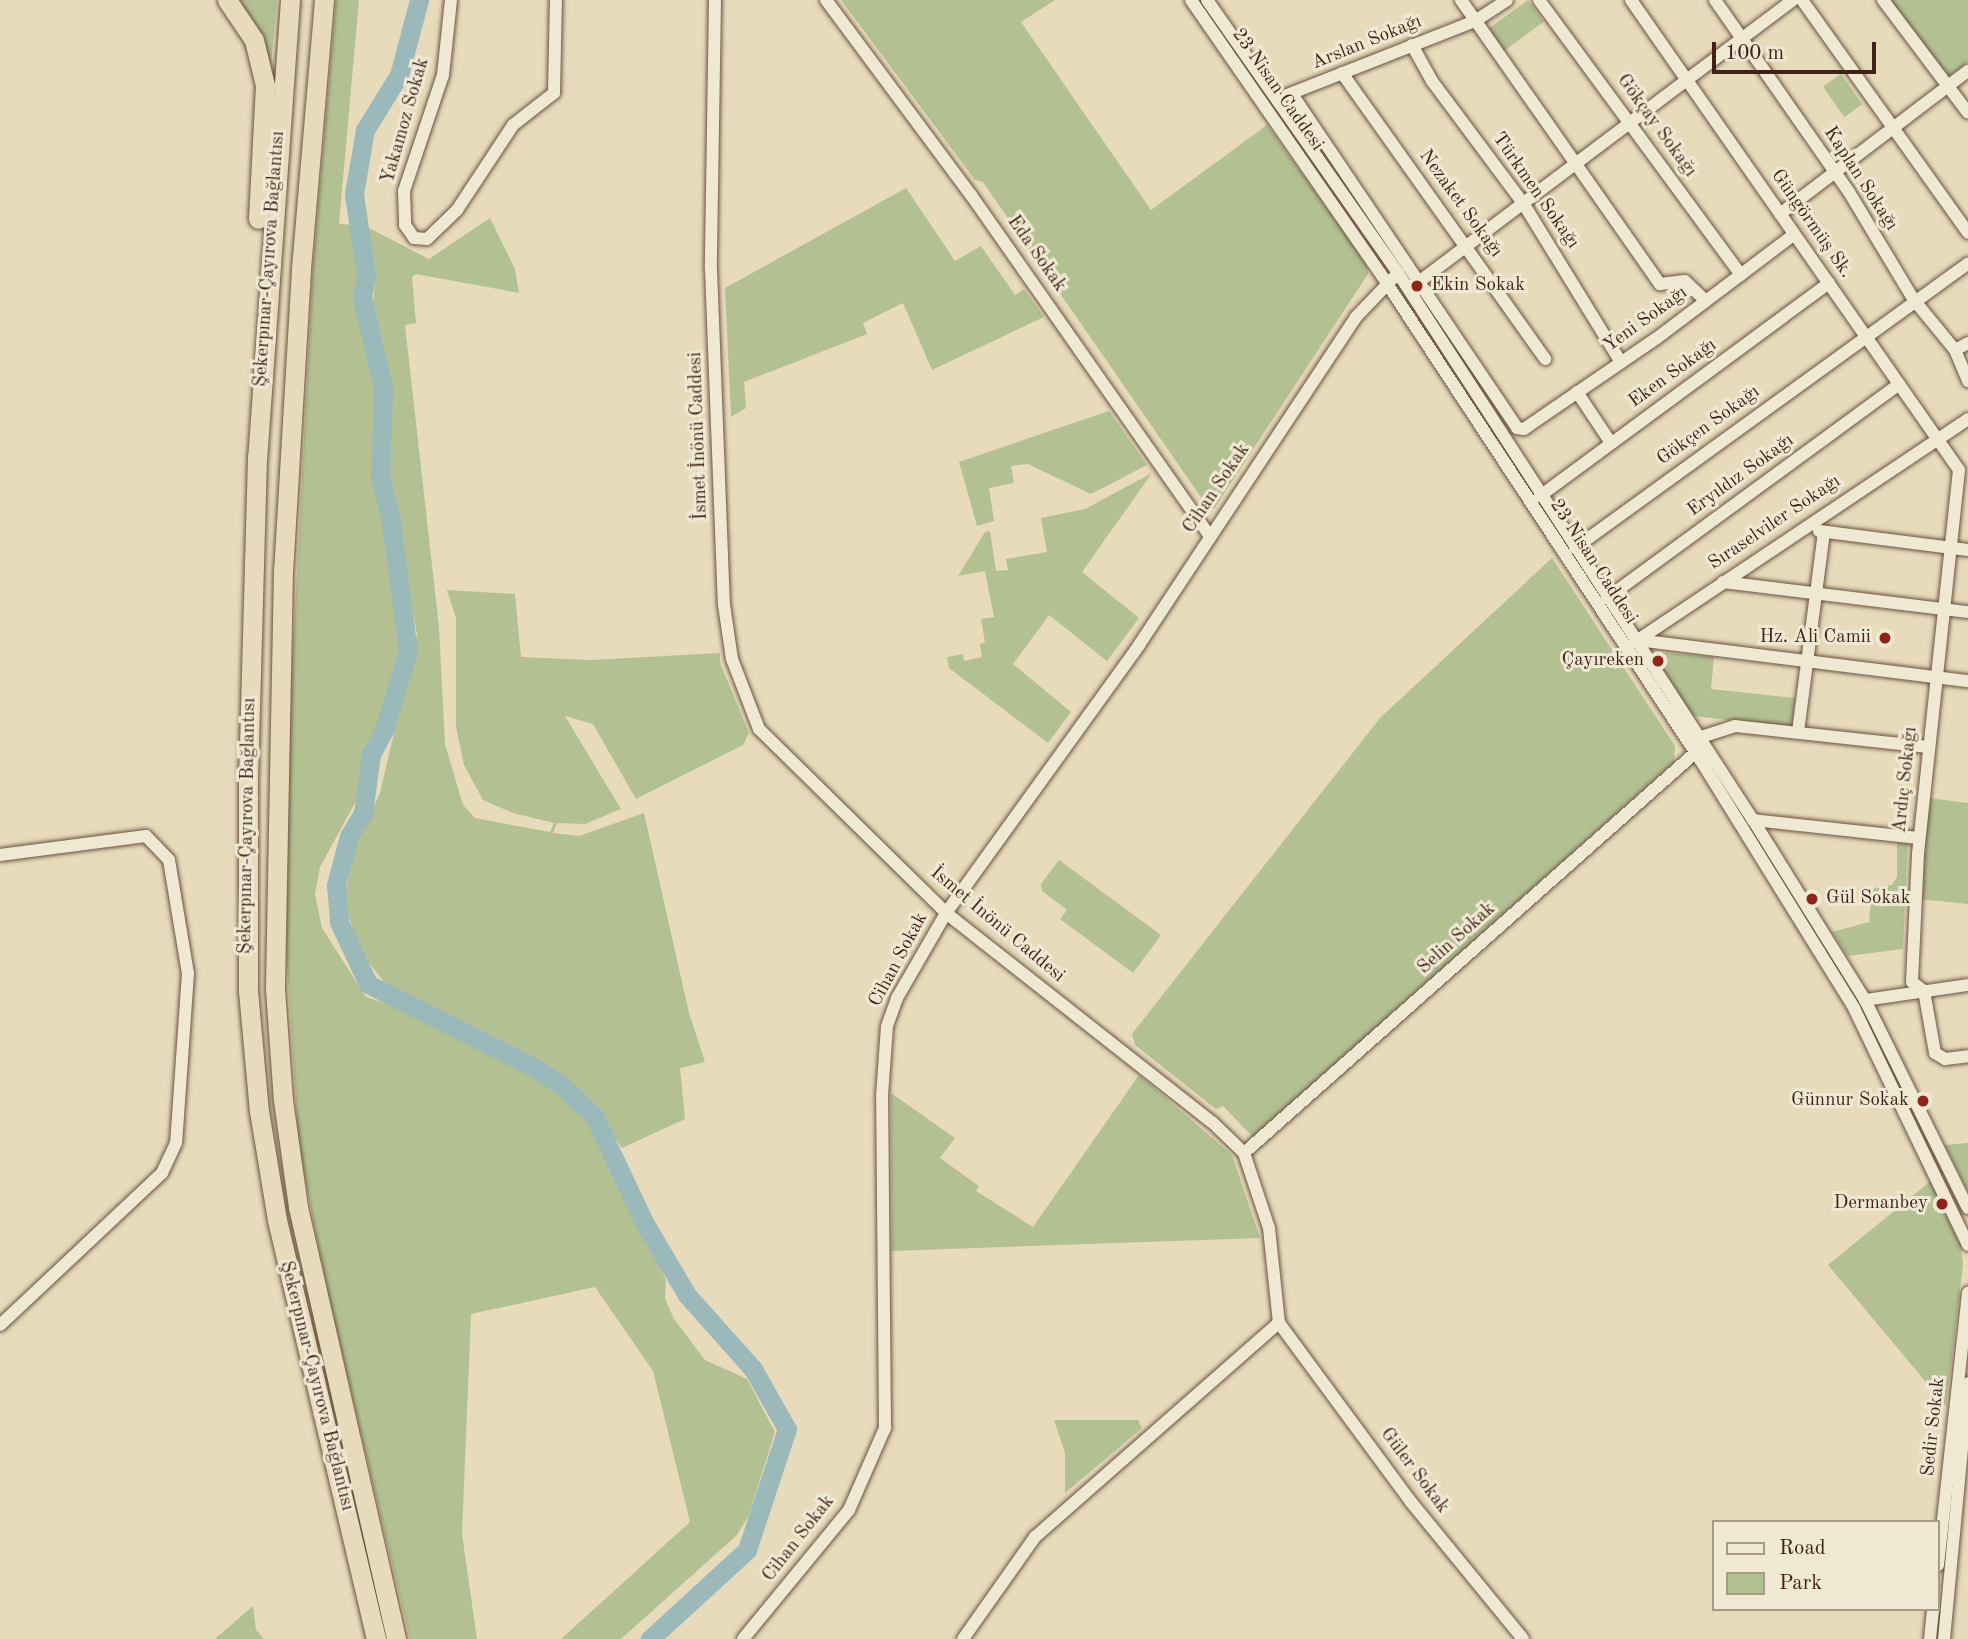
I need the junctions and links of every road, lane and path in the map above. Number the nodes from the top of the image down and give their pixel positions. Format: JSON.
{"nodes":[{"id":1,"x":227,"y":0,"type":"edge"},
{"id":2,"x":290,"y":0,"type":"edge"},
{"id":3,"x":324,"y":0,"type":"edge"},
{"id":4,"x":451,"y":0,"type":"edge"},
{"id":5,"x":556,"y":0,"type":"edge"},
{"id":6,"x":715,"y":0,"type":"edge"},
{"id":7,"x":826,"y":0,"type":"edge"},
{"id":8,"x":1192,"y":0,"type":"edge"},
{"id":9,"x":1207,"y":0,"type":"edge"},
{"id":10,"x":1461,"y":0,"type":"edge"},
{"id":11,"x":1507,"y":0,"type":"edge"},
{"id":12,"x":1539,"y":0,"type":"edge"},
{"id":13,"x":1631,"y":0,"type":"edge"},
{"id":14,"x":1715,"y":0,"type":"edge"},
{"id":15,"x":1793,"y":0,"type":"edge"},
{"id":16,"x":1802,"y":0,"type":"edge"},
{"id":17,"x":1883,"y":0,"type":"edge"},
{"id":18,"x":1475,"y":21,"type":"junction"},
{"id":19,"x":1743,"y":38,"type":"junction"},
{"id":20,"x":1412,"y":45,"type":"junction"},
{"id":21,"x":1968,"y":71,"type":"edge"},
{"id":22,"x":1342,"y":73,"type":"junction"},
{"id":23,"x":1687,"y":78,"type":"junction"},
{"id":24,"x":1949,"y":86,"type":"junction"},
{"id":25,"x":1292,"y":94,"type":"junction"},
{"id":26,"x":1277,"y":100,"type":"junction"},
{"id":27,"x":1968,"y":113,"type":"edge"},
{"id":28,"x":1630,"y":122,"type":"junction"},
{"id":29,"x":1895,"y":127,"type":"junction"},
{"id":30,"x":1574,"y":165,"type":"junction"},
{"id":31,"x":1835,"y":174,"type":"junction"},
{"id":32,"x":1522,"y":203,"type":"junction"},
{"id":33,"x":1780,"y":214,"type":"junction"},
{"id":34,"x":1968,"y":233,"type":"edge"},
{"id":35,"x":1793,"y":235,"type":"junction"},
{"id":36,"x":1468,"y":247,"type":"junction"},
{"id":37,"x":1968,"y":264,"type":"edge"},
{"id":38,"x":1398,"y":273,"type":"junction"},
{"id":39,"x":1741,"y":275,"type":"junction"},
{"id":40,"x":1420,"y":281,"type":"junction"},
{"id":41,"x":1386,"y":282,"type":"junction"},
{"id":42,"x":1829,"y":282,"type":"junction"},
{"id":43,"x":1913,"y":300,"type":"junction"},
{"id":44,"x":1706,"y":301,"type":"junction"},
{"id":45,"x":1866,"y":334,"type":"junction"},
{"id":46,"x":1968,"y":343,"type":"edge"},
{"id":47,"x":1961,"y":350,"type":"edge"},
{"id":48,"x":1545,"y":359,"type":"dead end"},
{"id":49,"x":1621,"y":362,"type":"junction"},
{"id":50,"x":262,"y":363,"type":"junction"},
{"id":51,"x":1968,"y":382,"type":"edge"},
{"id":52,"x":1899,"y":384,"type":"junction"},
{"id":53,"x":1577,"y":392,"type":"junction"},
{"id":54,"x":1968,"y":419,"type":"edge"},
{"id":55,"x":1938,"y":436,"type":"junction"},
{"id":56,"x":1611,"y":443,"type":"junction"},
{"id":57,"x":1964,"y":472,"type":"edge"},
{"id":58,"x":1539,"y":496,"type":"junction"},
{"id":59,"x":1805,"y":526,"type":"junction"},
{"id":60,"x":1824,"y":533,"type":"junction"},
{"id":61,"x":1209,"y":534,"type":"junction"},
{"id":62,"x":1574,"y":548,"type":"junction"},
{"id":63,"x":1951,"y":548,"type":"junction"},
{"id":64,"x":1968,"y":550,"type":"edge"},
{"id":65,"x":1723,"y":582,"type":"junction"},
{"id":66,"x":1816,"y":593,"type":"junction"},
{"id":67,"x":1606,"y":598,"type":"junction"},
{"id":68,"x":1944,"y":609,"type":"junction"},
{"id":69,"x":1968,"y":612,"type":"edge"},
{"id":70,"x":1636,"y":641,"type":"junction"},
{"id":71,"x":1807,"y":661,"type":"junction"},
{"id":72,"x":1937,"y":677,"type":"junction"},
{"id":73,"x":1968,"y":681,"type":"edge"},
{"id":74,"x":1798,"y":732,"type":"junction"},
{"id":75,"x":1698,"y":738,"type":"junction"},
{"id":76,"x":1929,"y":747,"type":"junction"},
{"id":77,"x":1695,"y":753,"type":"junction"},
{"id":78,"x":1753,"y":820,"type":"junction"},
{"id":79,"x":1919,"y":838,"type":"junction"},
{"id":80,"x":0,"y":855,"type":"edge"},
{"id":81,"x":946,"y":913,"type":"junction"},
{"id":82,"x":1968,"y":985,"type":"edge"},
{"id":83,"x":1924,"y":991,"type":"junction"},
{"id":84,"x":1865,"y":999,"type":"junction"},
{"id":85,"x":1968,"y":1056,"type":"edge"},
{"id":86,"x":1244,"y":1153,"type":"junction"},
{"id":87,"x":1968,"y":1208,"type":"edge"},
{"id":88,"x":1967,"y":1240,"type":"edge"},
{"id":89,"x":1968,"y":1293,"type":"edge"},
{"id":90,"x":1279,"y":1323,"type":"junction"},
{"id":91,"x":0,"y":1325,"type":"edge"},
{"id":92,"x":1968,"y":1383,"type":"edge"},
{"id":93,"x":1940,"y":1547,"type":"edge"},
{"id":94,"x":1933,"y":1611,"type":"edge"},
{"id":95,"x":376,"y":1639,"type":"edge"},
{"id":96,"x":396,"y":1639,"type":"edge"},
{"id":97,"x":743,"y":1639,"type":"edge"},
{"id":98,"x":963,"y":1639,"type":"edge"},
{"id":99,"x":1523,"y":1639,"type":"edge"},
{"id":100,"x":1930,"y":1639,"type":"edge"},
{"id":101,"x":1944,"y":1639,"type":"edge"}],
"edges":[{"from":1,"to":50,"type":"highway"},
{"from":2,"to":50,"type":"highway","name":"Şekerpınar-Çayırova Bağlantısı"},
{"from":3,"to":96,"type":"highway","name":"Şekerpınar-Çayırova Bağlantısı"},
{"from":4,"to":5,"type":"street","name":"Yakamoz Sokak"},
{"from":6,"to":81,"type":"street","name":"İsmet İnönü Caddesi"},
{"from":7,"to":61,"type":"street","name":"Eda Sokak"},
{"from":8,"to":41,"type":"street","name":"23 Nisan Caddesi"},
{"from":9,"to":26,"type":"street","name":"23 Nisan Caddesi"},
{"from":10,"to":18,"type":"street"},
{"from":11,"to":18,"type":"street","name":"Arslan Sokağı"},
{"from":12,"to":28,"type":"street","name":"Gökçay Sokağı"},
{"from":13,"to":23,"type":"street","name":"Güngörmüş Sk."},
{"from":14,"to":19,"type":"street","name":"Kaplan Sokağı"},
{"from":15,"to":19,"type":"street"},
{"from":16,"to":29,"type":"street"},
{"from":17,"to":24,"type":"street"},
{"from":18,"to":20,"type":"street","name":"Arslan Sokağı"},
{"from":18,"to":30,"type":"street"},
{"from":19,"to":23,"type":"street"},
{"from":19,"to":31,"type":"street","name":"Kaplan Sokağı"},
{"from":20,"to":22,"type":"street","name":"Arslan Sokağı"},
{"from":20,"to":32,"type":"street","name":"Türkmen Sokağı"},
{"from":21,"to":24,"type":"street"},
{"from":22,"to":25,"type":"street","name":"Arslan Sokağı"},
{"from":22,"to":36,"type":"street","name":"Nezaket Sokağı"},
{"from":23,"to":28,"type":"street"},
{"from":23,"to":33,"type":"street","name":"Güngörmüş Sk."},
{"from":24,"to":27,"type":"street"},
{"from":24,"to":29,"type":"street"},
{"from":25,"to":26,"type":"street","name":"Arslan Sokağı"},
{"from":25,"to":40,"type":"street"},
{"from":26,"to":38,"type":"street","name":"23 Nisan Caddesi"},
{"from":28,"to":30,"type":"street"},
{"from":28,"to":39,"type":"street","name":"Gökçay Sokağı"},
{"from":29,"to":31,"type":"street"},
{"from":29,"to":34,"type":"street"},
{"from":30,"to":32,"type":"street"},
{"from":30,"to":44,"type":"street"},
{"from":31,"to":33,"type":"street"},
{"from":31,"to":43,"type":"street","name":"Kaplan Sokağı"},
{"from":32,"to":36,"type":"street"},
{"from":32,"to":49,"type":"street","name":"Türkmen Sokağı"},
{"from":33,"to":35,"type":"street","name":"Güngörmüş Sk."},
{"from":35,"to":39,"type":"street","name":"Yeni Sokağı"},
{"from":35,"to":42,"type":"street","name":"Güngörmüş Sk."},
{"from":36,"to":40,"type":"street"},
{"from":36,"to":48,"type":"street","name":"Nezaket Sokağı"},
{"from":37,"to":43,"type":"street","name":"Gökçen Sokağı"},
{"from":38,"to":41,"type":"street","name":"Cihan Sokak"},
{"from":38,"to":58,"type":"street","name":"23 Nisan Caddesi"},
{"from":39,"to":44,"type":"street","name":"Yeni Sokağı"},
{"from":40,"to":53,"type":"street","name":"Yeni Sokağı"},
{"from":41,"to":61,"type":"street","name":"Cihan Sokak"},
{"from":41,"to":77,"type":"street","name":"23 Nisan Caddesi"},
{"from":42,"to":45,"type":"street","name":"Güngörmüş Sk."},
{"from":42,"to":56,"type":"street","name":"Eken Sokağı"},
{"from":43,"to":45,"type":"street","name":"Gökçen Sokağı"},
{"from":43,"to":47,"type":"street","name":"Kaplan Sokağı"},
{"from":44,"to":49,"type":"street","name":"Yeni Sokağı"},
{"from":45,"to":52,"type":"street","name":"Güngörmüş Sk."},
{"from":45,"to":62,"type":"street","name":"Gökçen Sokağı"},
{"from":46,"to":47,"type":"street"},
{"from":47,"to":51,"type":"street","name":"Kaplan Sokağı"},
{"from":49,"to":53,"type":"street","name":"Yeni Sokağı"},
{"from":50,"to":95,"type":"highway","name":"Şekerpınar-Çayırova Bağlantısı"},
{"from":52,"to":55,"type":"street","name":"Güngörmüş Sk."},
{"from":52,"to":67,"type":"street","name":"Eryıldız Sokağı"},
{"from":53,"to":56,"type":"street"},
{"from":54,"to":55,"type":"street","name":"Sıraselviler Sokağı"},
{"from":55,"to":57,"type":"street","name":"Güngörmüş Sk."},
{"from":55,"to":59,"type":"street","name":"Sıraselviler Sokağı"},
{"from":56,"to":58,"type":"street","name":"Eken Sokağı"},
{"from":57,"to":63,"type":"street","name":"Ardıç Sokağı"},
{"from":58,"to":62,"type":"street","name":"23 Nisan Caddesi"},
{"from":59,"to":60,"type":"street"},
{"from":59,"to":65,"type":"street","name":"Sıraselviler Sokağı"},
{"from":60,"to":63,"type":"street"},
{"from":60,"to":66,"type":"street"},
{"from":61,"to":81,"type":"street","name":"Cihan Sokak"},
{"from":62,"to":67,"type":"street","name":"23 Nisan Caddesi"},
{"from":63,"to":64,"type":"street"},
{"from":63,"to":68,"type":"street","name":"Ardıç Sokağı"},
{"from":65,"to":66,"type":"street"},
{"from":65,"to":70,"type":"street","name":"Sıraselviler Sokağı"},
{"from":66,"to":68,"type":"street"},
{"from":66,"to":71,"type":"street"},
{"from":67,"to":70,"type":"street","name":"23 Nisan Caddesi"},
{"from":68,"to":69,"type":"street"},
{"from":68,"to":72,"type":"street","name":"Ardıç Sokağı"},
{"from":70,"to":71,"type":"street"},
{"from":70,"to":75,"type":"street","name":"23 Nisan Caddesi"},
{"from":71,"to":72,"type":"street"},
{"from":71,"to":74,"type":"street"},
{"from":72,"to":73,"type":"street"},
{"from":72,"to":76,"type":"street","name":"Ardıç Sokağı"},
{"from":74,"to":75,"type":"street"},
{"from":74,"to":76,"type":"street"},
{"from":75,"to":78,"type":"street","name":"23 Nisan Caddesi"},
{"from":76,"to":79,"type":"street","name":"Ardıç Sokağı"},
{"from":77,"to":86,"type":"street","name":"Selin Sokak"},
{"from":77,"to":88,"type":"street","name":"23 Nisan Caddesi"},
{"from":78,"to":79,"type":"street"},
{"from":78,"to":84,"type":"street","name":"23 Nisan Caddesi"},
{"from":79,"to":83,"type":"street","name":"Ardıç Sokağı"},
{"from":80,"to":91,"type":"street"},
{"from":81,"to":86,"type":"street","name":"İsmet İnönü Caddesi"},
{"from":81,"to":97,"type":"street","name":"Cihan Sokak"},
{"from":82,"to":83,"type":"street"},
{"from":83,"to":84,"type":"street"},
{"from":83,"to":85,"type":"street","name":"Ardıç Sokağı"},
{"from":84,"to":87,"type":"street","name":"23 Nisan Caddesi"},
{"from":86,"to":90,"type":"street","name":"İsmet İnönü Caddesi"},
{"from":89,"to":93,"type":"street","name":"Sedir Sokak"},
{"from":90,"to":98,"type":"street"},
{"from":90,"to":99,"type":"street","name":"Güler Sokak"},
{"from":92,"to":101,"type":"street"},
{"from":94,"to":100,"type":"street"}]}
